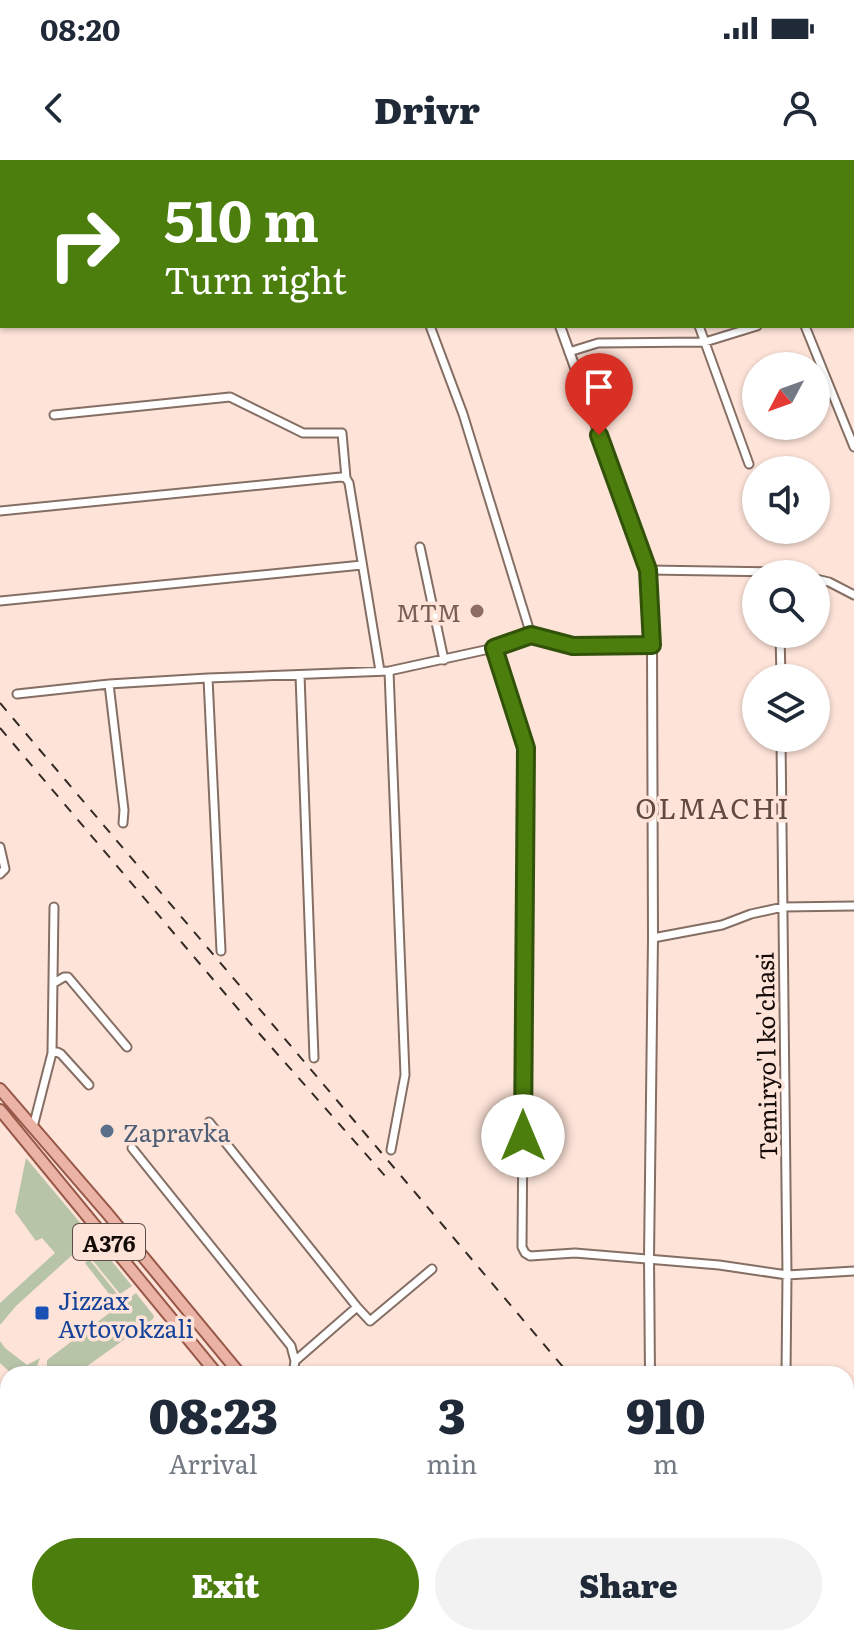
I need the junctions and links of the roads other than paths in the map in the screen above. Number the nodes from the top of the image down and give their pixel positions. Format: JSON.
{"nodes":[{"id":1,"x":431,"y":328,"type":"edge"},
{"id":2,"x":561,"y":328,"type":"edge"},
{"id":3,"x":700,"y":328,"type":"edge"},
{"id":4,"x":750,"y":328,"type":"edge"},
{"id":5,"x":806,"y":328,"type":"edge"},
{"id":6,"x":705,"y":342,"type":"junction"},
{"id":7,"x":569,"y":352,"type":"junction"},
{"id":8,"x":54,"y":415,"type":"dead end"},
{"id":9,"x":854,"y":447,"type":"edge"},
{"id":10,"x":746,"y":456,"type":"edge"},
{"id":11,"x":346,"y":478,"type":"junction"},
{"id":12,"x":0,"y":511,"type":"edge"},
{"id":13,"x":420,"y":547,"type":"dead end"},
{"id":14,"x":362,"y":565,"type":"junction"},
{"id":15,"x":648,"y":570,"type":"junction"},
{"id":16,"x":742,"y":572,"type":"edge"},
{"id":17,"x":830,"y":583,"type":"edge"},
{"id":18,"x":854,"y":595,"type":"edge"},
{"id":19,"x":0,"y":601,"type":"edge"},
{"id":20,"x":531,"y":635,"type":"junction"},
{"id":21,"x":652,"y":645,"type":"junction"},
{"id":22,"x":494,"y":648,"type":"junction"},
{"id":23,"x":444,"y":660,"type":"junction"},
{"id":24,"x":385,"y":671,"type":"junction"},
{"id":25,"x":300,"y":675,"type":"junction"},
{"id":26,"x":208,"y":678,"type":"junction"},
{"id":27,"x":109,"y":684,"type":"junction"},
{"id":28,"x":17,"y":694,"type":"dead end"},
{"id":29,"x":781,"y":752,"type":"edge"},
{"id":30,"x":123,"y":823,"type":"dead end"},
{"id":31,"x":0,"y":847,"type":"edge"},
{"id":32,"x":0,"y":874,"type":"edge"},
{"id":33,"x":854,"y":906,"type":"edge"},
{"id":34,"x":54,"y":907,"type":"dead end"},
{"id":35,"x":783,"y":907,"type":"junction"},
{"id":36,"x":653,"y":938,"type":"junction"},
{"id":37,"x":221,"y":951,"type":"dead end"},
{"id":38,"x":54,"y":983,"type":"junction"},
{"id":39,"x":127,"y":1047,"type":"dead end"},
{"id":40,"x":52,"y":1053,"type":"junction"},
{"id":41,"x":314,"y":1058,"type":"dead end"},
{"id":42,"x":89,"y":1085,"type":"dead end"},
{"id":43,"x":0,"y":1089,"type":"edge"},
{"id":44,"x":0,"y":1110,"type":"edge"},
{"id":45,"x":209,"y":1122,"type":"dead end"},
{"id":46,"x":33,"y":1127,"type":"junction"},
{"id":47,"x":132,"y":1148,"type":"dead end"},
{"id":48,"x":391,"y":1150,"type":"dead end"},
{"id":49,"x":649,"y":1258,"type":"junction"},
{"id":50,"x":432,"y":1269,"type":"dead end"},
{"id":51,"x":854,"y":1271,"type":"edge"},
{"id":52,"x":787,"y":1275,"type":"junction"},
{"id":53,"x":357,"y":1307,"type":"junction"},
{"id":54,"x":295,"y":1361,"type":"junction"},
{"id":55,"x":210,"y":1366,"type":"edge"},
{"id":56,"x":233,"y":1366,"type":"edge"},
{"id":57,"x":294,"y":1366,"type":"edge"},
{"id":58,"x":650,"y":1366,"type":"edge"},
{"id":59,"x":786,"y":1366,"type":"edge"}],
"edges":[{"from":1,"to":20,"type":"street"},
{"from":2,"to":7,"type":"street"},
{"from":3,"to":6,"type":"street"},
{"from":4,"to":6,"type":"street"},
{"from":5,"to":9,"type":"street"},
{"from":6,"to":7,"type":"street"},
{"from":6,"to":10,"type":"street"},
{"from":7,"to":15,"type":"street"},
{"from":8,"to":11,"type":"street"},
{"from":11,"to":12,"type":"street"},
{"from":11,"to":14,"type":"street"},
{"from":13,"to":23,"type":"street"},
{"from":14,"to":19,"type":"street"},
{"from":14,"to":24,"type":"street"},
{"from":15,"to":16,"type":"street"},
{"from":15,"to":21,"type":"street"},
{"from":17,"to":18,"type":"street"},
{"from":20,"to":21,"type":"street"},
{"from":20,"to":22,"type":"street"},
{"from":21,"to":36,"type":"street"},
{"from":22,"to":23,"type":"street"},
{"from":22,"to":49,"type":"street"},
{"from":23,"to":24,"type":"street"},
{"from":24,"to":25,"type":"street"},
{"from":24,"to":48,"type":"street"},
{"from":25,"to":26,"type":"street"},
{"from":25,"to":41,"type":"street"},
{"from":26,"to":27,"type":"street"},
{"from":26,"to":37,"type":"street"},
{"from":27,"to":28,"type":"street"},
{"from":27,"to":30,"type":"street"},
{"from":29,"to":35,"type":"street","name":"Temiryo'l ko'chasi"},
{"from":31,"to":32,"type":"street"},
{"from":33,"to":35,"type":"street"},
{"from":34,"to":38,"type":"street"},
{"from":35,"to":36,"type":"street"},
{"from":35,"to":52,"type":"street","name":"Temiryo'l ko'chasi"},
{"from":36,"to":49,"type":"street"},
{"from":38,"to":39,"type":"street"},
{"from":38,"to":40,"type":"street"},
{"from":40,"to":42,"type":"street"},
{"from":40,"to":46,"type":"street"},
{"from":43,"to":46,"type":"main road"},
{"from":44,"to":55,"type":"main road","number":"A376"},
{"from":45,"to":53,"type":"street"},
{"from":46,"to":56,"type":"main road"},
{"from":47,"to":54,"type":"street"},
{"from":49,"to":52,"type":"street"},
{"from":49,"to":58,"type":"street"},
{"from":50,"to":53,"type":"street"},
{"from":51,"to":52,"type":"street"},
{"from":52,"to":59,"type":"street","name":"Temiryo'l ko'chasi"},
{"from":53,"to":54,"type":"street"},
{"from":54,"to":57,"type":"street"}]}
